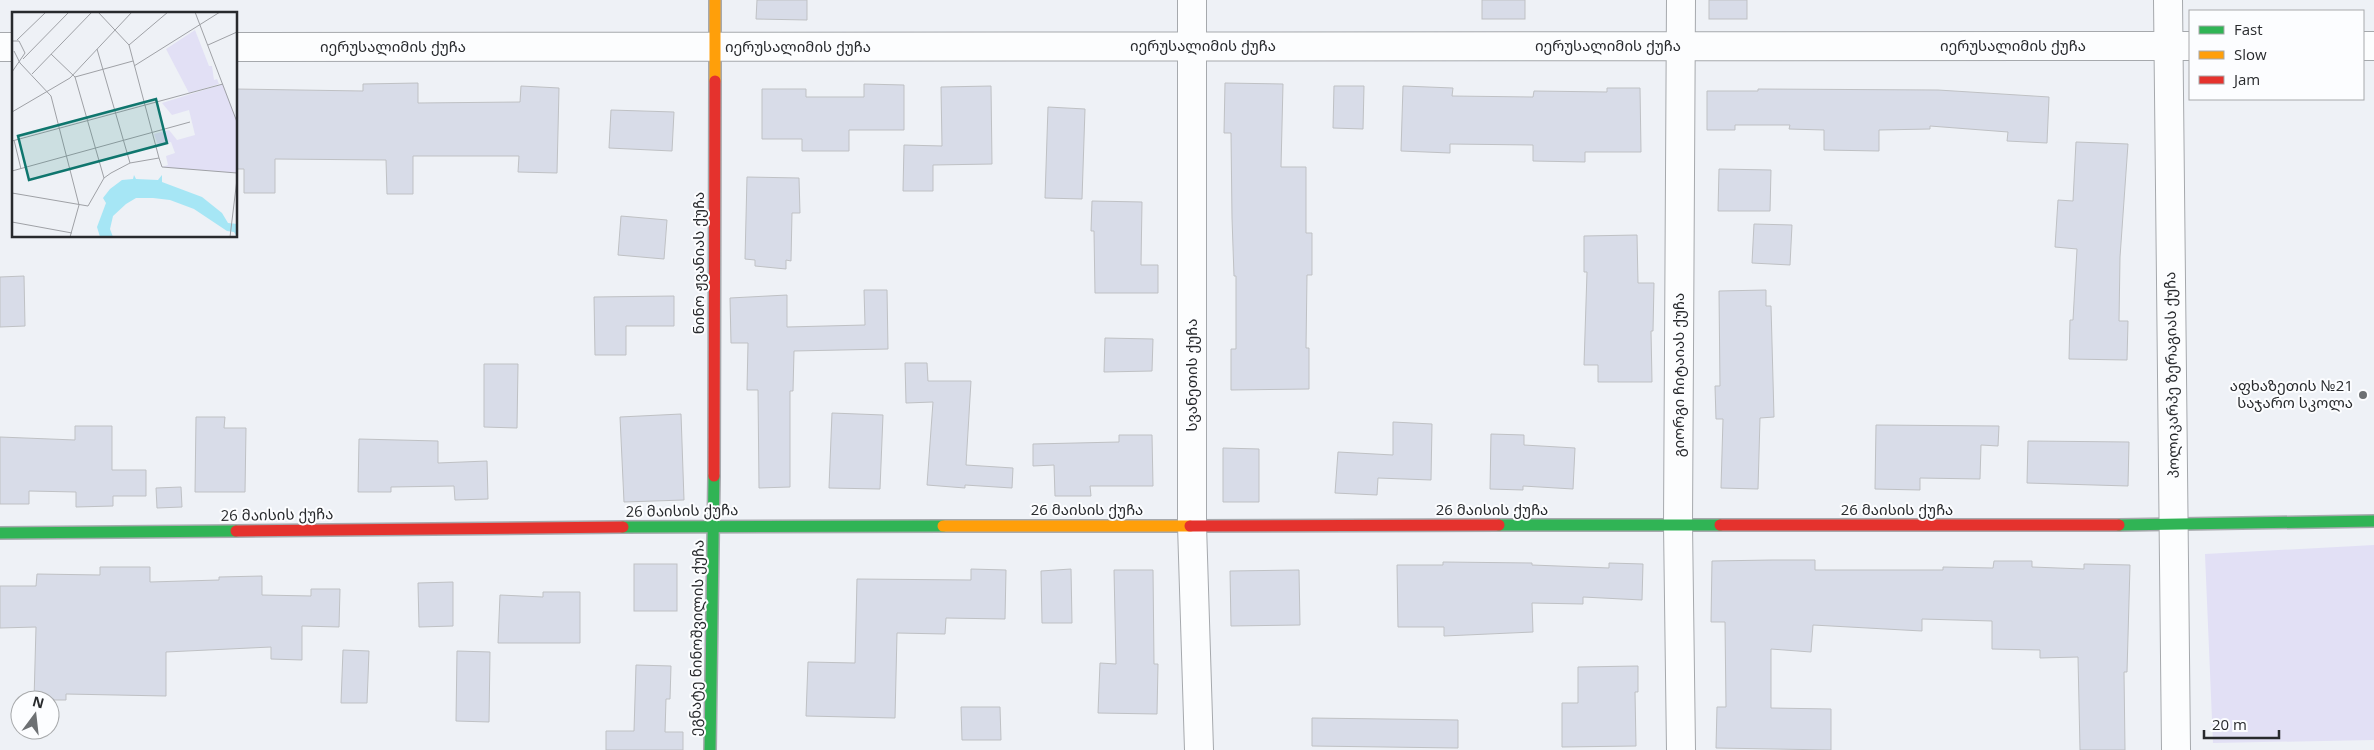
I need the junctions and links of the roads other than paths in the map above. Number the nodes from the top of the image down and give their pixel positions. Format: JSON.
{"nodes":[{"id":1,"x":715,"y":0,"type":"edge"},
{"id":2,"x":1192,"y":0,"type":"edge"},
{"id":3,"x":1681,"y":0,"type":"edge"},
{"id":4,"x":2168,"y":0,"type":"edge"},
{"id":5,"x":1192,"y":46,"type":"junction"},
{"id":6,"x":1681,"y":46,"type":"junction"},
{"id":7,"x":2180,"y":46,"type":"edge"},
{"id":8,"x":238,"y":47,"type":"edge"},
{"id":9,"x":715,"y":47,"type":"junction"},
{"id":10,"x":2374,"y":522,"type":"edge"},
{"id":11,"x":1678,"y":524,"type":"junction"},
{"id":12,"x":1192,"y":525,"type":"junction"},
{"id":13,"x":2174,"y":525,"type":"junction"},
{"id":14,"x":714,"y":526,"type":"junction"},
{"id":15,"x":0,"y":532,"type":"edge"},
{"id":16,"x":710,"y":750,"type":"edge"},
{"id":17,"x":1199,"y":750,"type":"edge"},
{"id":18,"x":1681,"y":750,"type":"edge"},
{"id":19,"x":2176,"y":750,"type":"edge"}],
"edges":[{"from":1,"to":9,"type":"street","name":"ნინო ჟვანიას ქუჩა"},
{"from":2,"to":5,"type":"street","name":"სვანეთის ქუჩა"},
{"from":3,"to":6,"type":"street","name":"გიორგი ჩიტაიას ქუჩა"},
{"from":4,"to":7,"type":"street","name":"პოლიკარპე ზერაგიას ქუჩა"},
{"from":5,"to":6,"type":"street","name":"იერუსალიმის ქუჩა"},
{"from":5,"to":9,"type":"street","name":"იერუსალიმის ქუჩა"},
{"from":5,"to":12,"type":"street","name":"სვანეთის ქუჩა"},
{"from":6,"to":7,"type":"street","name":"იერუსალიმის ქუჩა"},
{"from":6,"to":11,"type":"street","name":"გიორგი ჩიტაიას ქუჩა"},
{"from":7,"to":13,"type":"street","name":"პოლიკარპე ზერაგიას ქუჩა"},
{"from":8,"to":9,"type":"street","name":"იერუსალიმის ქუჩა"},
{"from":9,"to":14,"type":"street","name":"ნინო ჟვანიას ქუჩა"},
{"from":10,"to":13,"type":"street","name":"26 მაისის ქუჩა"},
{"from":11,"to":12,"type":"street","name":"26 მაისის ქუჩა"},
{"from":11,"to":13,"type":"street","name":"26 მაისის ქუჩა"},
{"from":11,"to":18,"type":"street","name":"გიორგი ჩიტაიას ქუჩა"},
{"from":12,"to":14,"type":"street","name":"26 მაისის ქუჩა"},
{"from":12,"to":17,"type":"street","name":"სვანეთის ქუჩა"},
{"from":13,"to":19,"type":"street","name":"პოლიკარპე ზერაგიას ქუჩა"},
{"from":14,"to":15,"type":"street","name":"26 მაისის ქუჩა"},
{"from":14,"to":16,"type":"street","name":"ეგნატე ნინოშვილის ქუჩა"}]}
